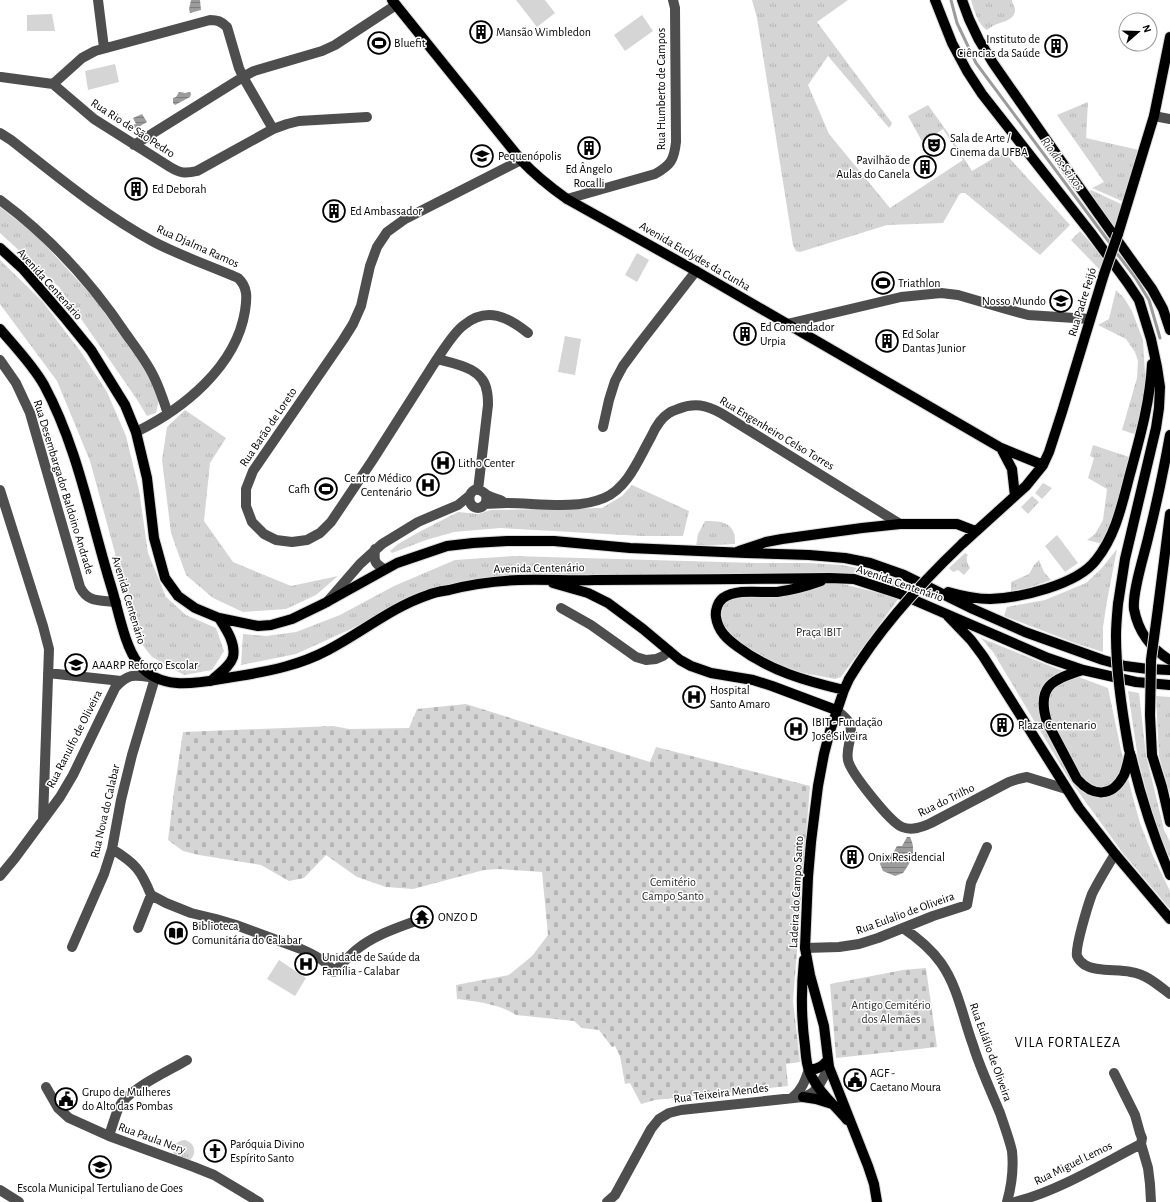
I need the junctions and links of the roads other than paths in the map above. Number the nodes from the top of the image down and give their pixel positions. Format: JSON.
{"nodes":[{"id":1,"x":98,"y":0,"type":"edge"},
{"id":2,"x":674,"y":0,"type":"edge"},
{"id":3,"x":935,"y":0,"type":"edge"},
{"id":4,"x":962,"y":0,"type":"edge"},
{"id":5,"x":394,"y":3,"type":"edge"},
{"id":6,"x":1170,"y":36,"type":"edge"},
{"id":7,"x":104,"y":48,"type":"junction"},
{"id":8,"x":1,"y":76,"type":"edge"},
{"id":9,"x":242,"y":77,"type":"junction"},
{"id":10,"x":53,"y":84,"type":"junction"},
{"id":11,"x":1154,"y":116,"type":"junction"},
{"id":12,"x":367,"y":117,"type":"dead end"},
{"id":13,"x":1170,"y":119,"type":"edge"},
{"id":14,"x":274,"y":129,"type":"junction"},
{"id":15,"x":0,"y":133,"type":"edge"},
{"id":16,"x":134,"y":145,"type":"junction"},
{"id":17,"x":521,"y":160,"type":"junction"},
{"id":18,"x":567,"y":199,"type":"junction"},
{"id":19,"x":0,"y":200,"type":"edge"},
{"id":20,"x":0,"y":248,"type":"edge"},
{"id":21,"x":696,"y":271,"type":"junction"},
{"id":22,"x":1090,"y":319,"type":"junction"},
{"id":23,"x":787,"y":324,"type":"junction"},
{"id":24,"x":0,"y":329,"type":"edge"},
{"id":25,"x":1170,"y":330,"type":"edge"},
{"id":26,"x":528,"y":333,"type":"dead end"},
{"id":27,"x":1153,"y":344,"type":"junction"},
{"id":28,"x":437,"y":359,"type":"junction"},
{"id":29,"x":0,"y":360,"type":"edge"},
{"id":30,"x":168,"y":414,"type":"junction"},
{"id":31,"x":603,"y":427,"type":"dead end"},
{"id":32,"x":136,"y":432,"type":"junction"},
{"id":33,"x":1170,"y":435,"type":"edge"},
{"id":34,"x":1001,"y":448,"type":"junction"},
{"id":35,"x":1042,"y":465,"type":"junction"},
{"id":36,"x":0,"y":490,"type":"edge"},
{"id":37,"x":483,"y":496,"type":"junction"},
{"id":38,"x":1015,"y":496,"type":"junction"},
{"id":39,"x":471,"y":501,"type":"junction"},
{"id":40,"x":1170,"y":514,"type":"edge"},
{"id":41,"x":900,"y":524,"type":"junction"},
{"id":42,"x":975,"y":531,"type":"junction"},
{"id":43,"x":375,"y":549,"type":"junction"},
{"id":44,"x":733,"y":553,"type":"junction"},
{"id":45,"x":384,"y":569,"type":"junction"},
{"id":46,"x":830,"y":578,"type":"junction"},
{"id":47,"x":540,"y":580,"type":"junction"},
{"id":48,"x":918,"y":582,"type":"junction"},
{"id":49,"x":116,"y":602,"type":"junction"},
{"id":50,"x":325,"y":603,"type":"junction"},
{"id":51,"x":561,"y":608,"type":"dead end"},
{"id":52,"x":944,"y":612,"type":"junction"},
{"id":53,"x":219,"y":618,"type":"junction"},
{"id":54,"x":669,"y":651,"type":"junction"},
{"id":55,"x":1170,"y":660,"type":"edge"},
{"id":56,"x":1083,"y":670,"type":"junction"},
{"id":57,"x":1170,"y":670,"type":"edge"},
{"id":58,"x":48,"y":673,"type":"junction"},
{"id":59,"x":155,"y":678,"type":"junction"},
{"id":60,"x":849,"y":679,"type":"joint"},
{"id":61,"x":121,"y":681,"type":"junction"},
{"id":62,"x":211,"y":681,"type":"junction"},
{"id":63,"x":1155,"y":684,"type":"junction"},
{"id":64,"x":1170,"y":685,"type":"edge"},
{"id":65,"x":1170,"y":689,"type":"edge"},
{"id":66,"x":844,"y":690,"type":"junction"},
{"id":67,"x":836,"y":710,"type":"junction"},
{"id":68,"x":1130,"y":752,"type":"junction"},
{"id":69,"x":1162,"y":787,"type":"junction"},
{"id":70,"x":1066,"y":789,"type":"junction"},
{"id":71,"x":1170,"y":795,"type":"edge"},
{"id":72,"x":43,"y":820,"type":"junction"},
{"id":73,"x":1170,"y":822,"type":"edge"},
{"id":74,"x":987,"y":847,"type":"dead end"},
{"id":75,"x":112,"y":849,"type":"junction"},
{"id":76,"x":1115,"y":854,"type":"junction"},
{"id":77,"x":1170,"y":875,"type":"edge"},
{"id":78,"x":0,"y":876,"type":"edge"},
{"id":79,"x":151,"y":895,"type":"junction"},
{"id":80,"x":421,"y":919,"type":"dead end"},
{"id":81,"x":1170,"y":919,"type":"edge"},
{"id":82,"x":138,"y":928,"type":"dead end"},
{"id":83,"x":903,"y":928,"type":"junction"},
{"id":84,"x":72,"y":947,"type":"dead end"},
{"id":85,"x":805,"y":948,"type":"junction"},
{"id":86,"x":1170,"y":994,"type":"edge"},
{"id":87,"x":821,"y":1015,"type":"junction"},
{"id":88,"x":802,"y":1016,"type":"junction"},
{"id":89,"x":187,"y":1060,"type":"dead end"},
{"id":90,"x":828,"y":1064,"type":"junction"},
{"id":91,"x":809,"y":1069,"type":"junction"},
{"id":92,"x":1114,"y":1072,"type":"dead end"},
{"id":93,"x":46,"y":1087,"type":"dead end"},
{"id":94,"x":818,"y":1087,"type":"junction"},
{"id":95,"x":803,"y":1097,"type":"junction"},
{"id":96,"x":792,"y":1098,"type":"junction"},
{"id":97,"x":835,"y":1106,"type":"junction"},
{"id":98,"x":853,"y":1128,"type":"junction"},
{"id":99,"x":109,"y":1136,"type":"junction"},
{"id":100,"x":1141,"y":1144,"type":"junction"},
{"id":101,"x":0,"y":1190,"type":"edge"},
{"id":102,"x":19,"y":1202,"type":"edge"},
{"id":103,"x":259,"y":1202,"type":"edge"},
{"id":104,"x":607,"y":1202,"type":"edge"},
{"id":105,"x":877,"y":1202,"type":"edge"},
{"id":106,"x":1007,"y":1202,"type":"edge"},
{"id":107,"x":1015,"y":1202,"type":"edge"},
{"id":108,"x":1151,"y":1202,"type":"edge"}],
"edges":[{"from":1,"to":7,"type":"street"},
{"from":2,"to":18,"type":"street","name":"Rua Humberto de Campos"},
{"from":3,"to":27,"type":"main road"},
{"from":4,"to":25,"type":"main road"},
{"from":5,"to":9,"type":"street"},
{"from":5,"to":17,"type":"main road","name":"Avenida Euclydes da Cunha"},
{"from":6,"to":11,"type":"main road","name":"Rua Padre Feijó"},
{"from":7,"to":9,"type":"street"},
{"from":7,"to":10,"type":"street"},
{"from":8,"to":10,"type":"street"},
{"from":9,"to":14,"type":"street"},
{"from":9,"to":16,"type":"street"},
{"from":10,"to":16,"type":"street","name":"Rua Rio de São Pedro"},
{"from":11,"to":13,"type":"street"},
{"from":11,"to":22,"type":"main road","name":"Rua Padre Feijó","bridge":true},
{"from":12,"to":14,"type":"street","name":"Rua Rio de São Pedro"},
{"from":14,"to":16,"type":"street","name":"Rua Rio de São Pedro"},
{"from":15,"to":30,"type":"street","name":"Rua Djalma Ramos"},
{"from":17,"to":18,"type":"main road","name":"Avenida Euclydes da Cunha"},
{"from":17,"to":28,"type":"street","name":"Rua Barão de Loreto"},
{"from":18,"to":21,"type":"main road","name":"Avenida Euclydes da Cunha"},
{"from":19,"to":30,"type":"street"},
{"from":20,"to":32,"type":"main road","name":"Avenida Centenário"},
{"from":21,"to":23,"type":"main road","name":"Avenida Euclydes da Cunha"},
{"from":21,"to":31,"type":"street"},
{"from":22,"to":23,"type":"street"},
{"from":22,"to":35,"type":"main road","name":"Rua Padre Feijó"},
{"from":23,"to":34,"type":"main road","name":"Avenida Euclydes da Cunha"},
{"from":24,"to":49,"type":"main road","name":"Avenida Centenário"},
{"from":26,"to":28,"type":"street","name":"Rua Barão de Loreto"},
{"from":27,"to":48,"type":"main road"},
{"from":27,"to":68,"type":"main road","bridge":true},
{"from":28,"to":37,"type":"street"},
{"from":29,"to":49,"type":"street","name":"Rua Desembargador Baldoino Andrade"},
{"from":30,"to":32,"type":"street","name":"Rua Djalma Ramos"},
{"from":32,"to":53,"type":"main road","name":"Avenida Centenário"},
{"from":33,"to":55,"type":"main road"},
{"from":34,"to":35,"type":"main road","name":"Avenida Euclydes da Cunha"},
{"from":34,"to":38,"type":"main road"},
{"from":35,"to":38,"type":"main road","name":"Rua Padre Feijó"},
{"from":36,"to":58,"type":"street"},
{"from":37,"to":39,"type":"street"},
{"from":37,"to":39,"type":"street"},
{"from":37,"to":41,"type":"street","name":"Rua Engenheiro Celso Torres"},
{"from":38,"to":42,"type":"main road","name":"Rua Padre Feijó"},
{"from":39,"to":43,"type":"street"},
{"from":40,"to":69,"type":"main road","bridge":true},
{"from":41,"to":42,"type":"main road"},
{"from":41,"to":44,"type":"main road"},
{"from":42,"to":60,"type":"main road","name":"Rua Padre Feijó","bridge":true},
{"from":43,"to":45,"type":"street"},
{"from":43,"to":50,"type":"street"},
{"from":44,"to":45,"type":"main road","name":"Avenida Centenário"},
{"from":44,"to":48,"type":"main road","name":"Avenida Centenário"},
{"from":45,"to":50,"type":"main road","name":"Avenida Centenário"},
{"from":46,"to":47,"type":"main road","name":"Avenida Centenário"},
{"from":46,"to":52,"type":"main road","name":"Avenida Centenário"},
{"from":46,"to":66,"type":"main road"},
{"from":47,"to":54,"type":"main road"},
{"from":47,"to":62,"type":"main road","name":"Avenida Centenário"},
{"from":48,"to":57,"type":"main road","name":"Avenida Centenário"},
{"from":49,"to":59,"type":"main road","name":"Avenida Centenário"},
{"from":50,"to":53,"type":"main road","name":"Avenida Centenário"},
{"from":51,"to":54,"type":"street"},
{"from":52,"to":56,"type":"main road","name":"Avenida Centenário"},
{"from":52,"to":70,"type":"main road"},
{"from":53,"to":62,"type":"main road"},
{"from":54,"to":67,"type":"main road"},
{"from":56,"to":63,"type":"main road","name":"Avenida Centenário"},
{"from":56,"to":68,"type":"main road"},
{"from":58,"to":61,"type":"street"},
{"from":58,"to":72,"type":"street"},
{"from":59,"to":61,"type":"street"},
{"from":59,"to":62,"type":"main road","name":"Avenida Centenário"},
{"from":59,"to":75,"type":"street","name":"Rua Nova do Calabar"},
{"from":60,"to":66,"type":"main road","name":"Ladeira do Campo Santo"},
{"from":61,"to":72,"type":"street","name":"Rua Ranulfo de Oliveira"},
{"from":63,"to":64,"type":"main road","name":"Avenida Centenário"},
{"from":63,"to":65,"type":"main road"},
{"from":66,"to":67,"type":"main road","name":"Ladeira do Campo Santo"},
{"from":67,"to":70,"type":"street","name":"Rua do Trilho"},
{"from":67,"to":85,"type":"main road","name":"Ladeira do Campo Santo"},
{"from":68,"to":77,"type":"main road"},
{"from":69,"to":71,"type":"main road"},
{"from":69,"to":73,"type":"main road"},
{"from":70,"to":76,"type":"main road"},
{"from":72,"to":78,"type":"street","name":"Rua Ranulfo de Oliveira"},
{"from":74,"to":83,"type":"street","name":"Rua Eulalio de Oliveira"},
{"from":75,"to":79,"type":"street"},
{"from":75,"to":84,"type":"street","name":"Rua Nova do Calabar"},
{"from":76,"to":81,"type":"main road"},
{"from":76,"to":86,"type":"street"},
{"from":79,"to":80,"type":"street"},
{"from":79,"to":82,"type":"street"},
{"from":83,"to":85,"type":"street","name":"Rua Eulalio de Oliveira"},
{"from":83,"to":106,"type":"street","name":"Rua Eulálio de Oliveira"},
{"from":85,"to":87,"type":"main road","name":"Ladeira do Campo Santo"},
{"from":85,"to":88,"type":"main road"},
{"from":87,"to":88,"type":"main road"},
{"from":87,"to":90,"type":"main road","name":"Ladeira do Campo Santo"},
{"from":88,"to":91,"type":"main road"},
{"from":89,"to":99,"type":"street"},
{"from":90,"to":91,"type":"main road"},
{"from":90,"to":94,"type":"street","name":"Rua Teixeira Mendes"},
{"from":90,"to":98,"type":"main road","name":"Ladeira do Campo Santo"},
{"from":91,"to":94,"type":"main road"},
{"from":91,"to":96,"type":"street"},
{"from":92,"to":100,"type":"street"},
{"from":93,"to":99,"type":"street","name":"Rua Paula Nery"},
{"from":94,"to":95,"type":"street","name":"Rua Teixeira Mendes"},
{"from":94,"to":97,"type":"main road"},
{"from":95,"to":96,"type":"street","name":"Rua Teixeira Mendes"},
{"from":95,"to":97,"type":"main road"},
{"from":96,"to":104,"type":"street","name":"Rua Teixeira Mendes"},
{"from":97,"to":98,"type":"main road"},
{"from":98,"to":105,"type":"main road","name":"Ladeira do Campo Santo"},
{"from":99,"to":103,"type":"street","name":"Rua Paula Nery"},
{"from":100,"to":107,"type":"street","name":"Rua Miguel Lemos"},
{"from":100,"to":108,"type":"street"},
{"from":101,"to":102,"type":"street"}]}
